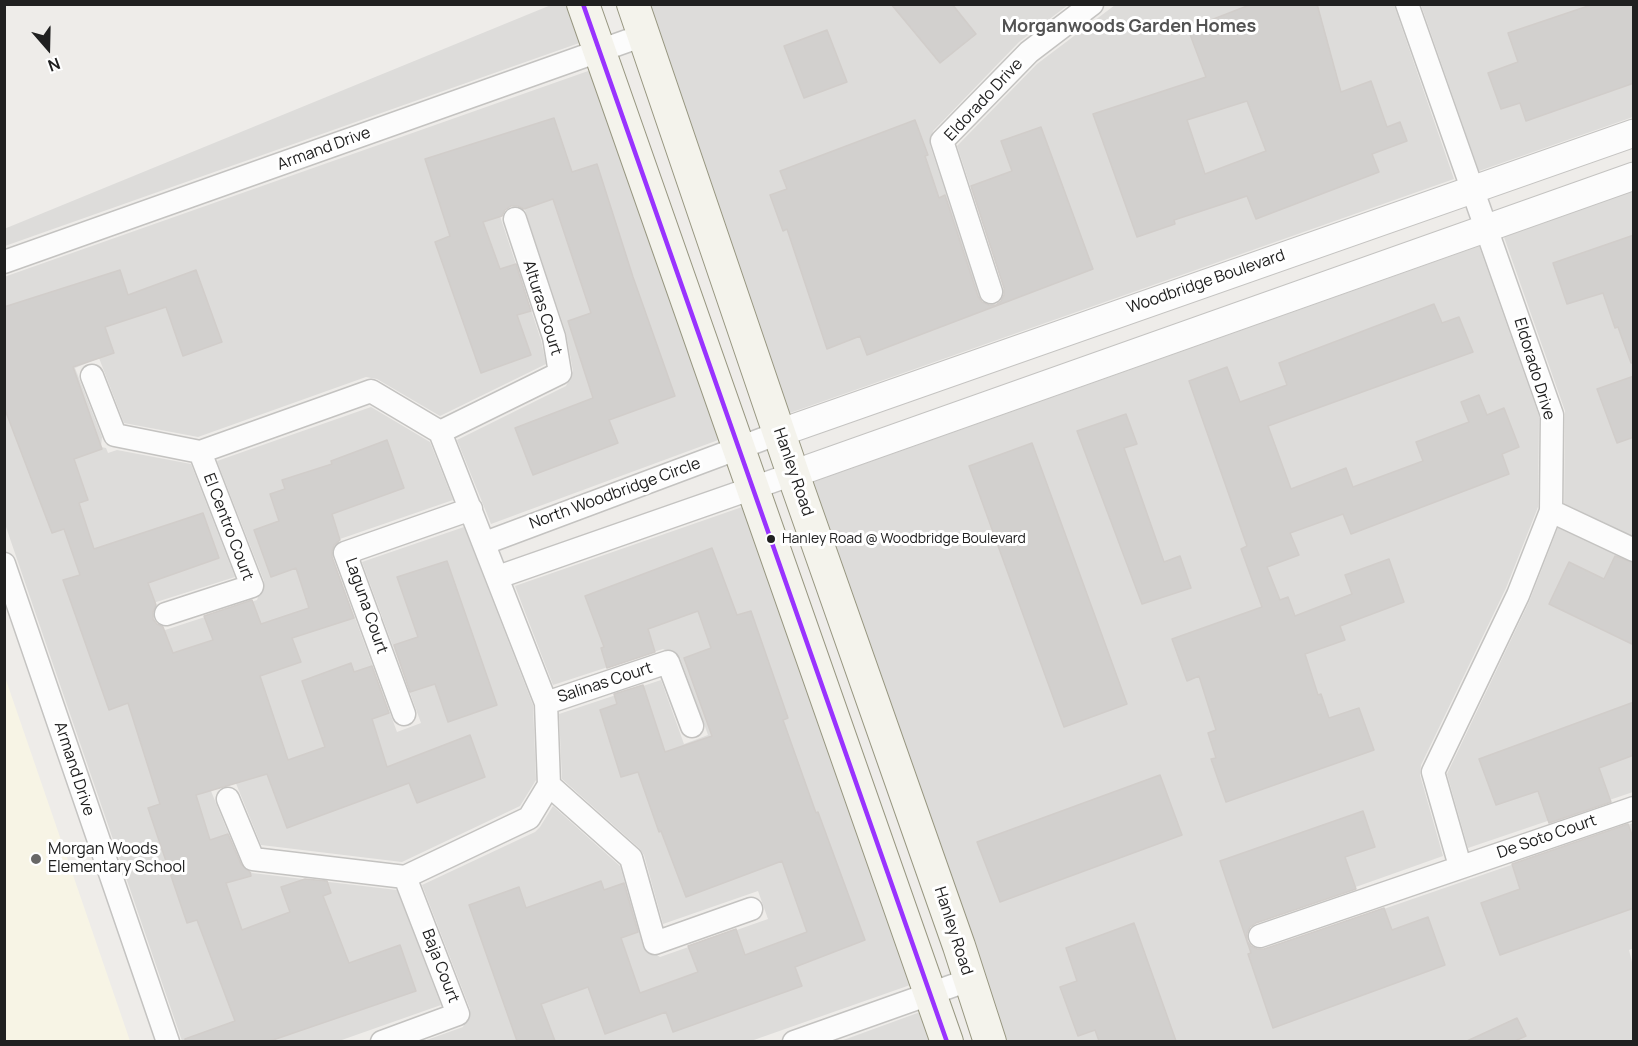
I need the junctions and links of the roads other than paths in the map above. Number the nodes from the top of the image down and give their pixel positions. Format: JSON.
{"nodes":[{"id":1,"x":583,"y":4,"type":"edge"},
{"id":2,"x":633,"y":4,"type":"edge"},
{"id":3,"x":1092,"y":4,"type":"edge"},
{"id":4,"x":1407,"y":4,"type":"edge"},
{"id":5,"x":644,"y":35,"type":"junction"},
{"id":6,"x":599,"y":51,"type":"junction"},
{"id":7,"x":1634,"y":133,"type":"edge"},
{"id":8,"x":1634,"y":176,"type":"edge"},
{"id":9,"x":1471,"y":188,"type":"junction"},
{"id":10,"x":514,"y":219,"type":"dead end"},
{"id":11,"x":1486,"y":228,"type":"junction"},
{"id":12,"x":4,"y":262,"type":"edge"},
{"id":13,"x":991,"y":292,"type":"dead end"},
{"id":14,"x":92,"y":376,"type":"dead end"},
{"id":15,"x":440,"y":432,"type":"junction"},
{"id":16,"x":779,"y":433,"type":"junction"},
{"id":17,"x":738,"y":448,"type":"junction"},
{"id":18,"x":200,"y":452,"type":"junction"},
{"id":19,"x":793,"y":474,"type":"junction"},
{"id":20,"x":753,"y":489,"type":"junction"},
{"id":21,"x":471,"y":509,"type":"junction"},
{"id":22,"x":1551,"y":511,"type":"junction"},
{"id":23,"x":483,"y":539,"type":"junction"},
{"id":24,"x":1634,"y":550,"type":"edge"},
{"id":25,"x":4,"y":564,"type":"edge"},
{"id":26,"x":498,"y":577,"type":"junction"},
{"id":27,"x":166,"y":614,"type":"dead end"},
{"id":28,"x":546,"y":703,"type":"junction"},
{"id":29,"x":404,"y":714,"type":"dead end"},
{"id":30,"x":692,"y":726,"type":"dead end"},
{"id":31,"x":549,"y":785,"type":"junction"},
{"id":32,"x":228,"y":800,"type":"dead end"},
{"id":33,"x":1634,"y":808,"type":"edge"},
{"id":34,"x":1460,"y":866,"type":"junction"},
{"id":35,"x":405,"y":877,"type":"junction"},
{"id":36,"x":751,"y":909,"type":"dead end"},
{"id":37,"x":1260,"y":936,"type":"dead end"},
{"id":38,"x":969,"y":980,"type":"junction"},
{"id":39,"x":930,"y":993,"type":"junction"},
{"id":40,"x":168,"y":1041,"type":"edge"},
{"id":41,"x":382,"y":1041,"type":"edge"},
{"id":42,"x":794,"y":1041,"type":"edge"},
{"id":43,"x":947,"y":1041,"type":"edge"},
{"id":44,"x":990,"y":1041,"type":"edge"}],
"edges":[{"from":1,"to":6,"type":"main road"},
{"from":2,"to":5,"type":"main road","name":"Hanley Road"},
{"from":3,"to":13,"type":"street","name":"Eldorado Drive"},
{"from":4,"to":9,"type":"street","name":"Eldorado Drive"},
{"from":5,"to":6,"type":"street","name":"Armand Drive"},
{"from":5,"to":16,"type":"main road","name":"Hanley Road"},
{"from":6,"to":12,"type":"street","name":"Armand Drive"},
{"from":6,"to":17,"type":"main road"},
{"from":7,"to":9,"type":"street","name":"Woodbridge Boulevard"},
{"from":8,"to":11,"type":"street"},
{"from":9,"to":11,"type":"street","name":"Eldorado Drive"},
{"from":9,"to":16,"type":"street","name":"Woodbridge Boulevard"},
{"from":10,"to":15,"type":"street","name":"Alturas Court"},
{"from":11,"to":19,"type":"street"},
{"from":11,"to":22,"type":"street","name":"Eldorado Drive"},
{"from":14,"to":18,"type":"street"},
{"from":15,"to":18,"type":"street"},
{"from":15,"to":21,"type":"street"},
{"from":16,"to":17,"type":"street","name":"North Woodbridge Circle"},
{"from":16,"to":19,"type":"main road","name":"Hanley Road"},
{"from":17,"to":20,"type":"main road"},
{"from":17,"to":23,"type":"street","name":"North Woodbridge Circle"},
{"from":18,"to":27,"type":"street","name":"El Centro Court"},
{"from":19,"to":20,"type":"street"},
{"from":19,"to":38,"type":"main road","name":"Hanley Road"},
{"from":20,"to":26,"type":"street"},
{"from":20,"to":39,"type":"main road"},
{"from":21,"to":23,"type":"street"},
{"from":21,"to":29,"type":"street","name":"Laguna Court"},
{"from":22,"to":24,"type":"street"},
{"from":22,"to":34,"type":"street","name":"Eldorado Drive"},
{"from":23,"to":26,"type":"street"},
{"from":25,"to":40,"type":"street","name":"Armand Drive"},
{"from":26,"to":28,"type":"street"},
{"from":28,"to":30,"type":"street","name":"Salinas Court"},
{"from":28,"to":31,"type":"street"},
{"from":31,"to":35,"type":"street"},
{"from":31,"to":36,"type":"street"},
{"from":32,"to":35,"type":"street"},
{"from":33,"to":34,"type":"street","name":"De Soto Court"},
{"from":34,"to":37,"type":"street","name":"De Soto Court"},
{"from":35,"to":41,"type":"street","name":"Baja Court"},
{"from":38,"to":39,"type":"street"},
{"from":38,"to":44,"type":"main road","name":"Hanley Road"},
{"from":39,"to":42,"type":"street"},
{"from":39,"to":43,"type":"main road"}]}
